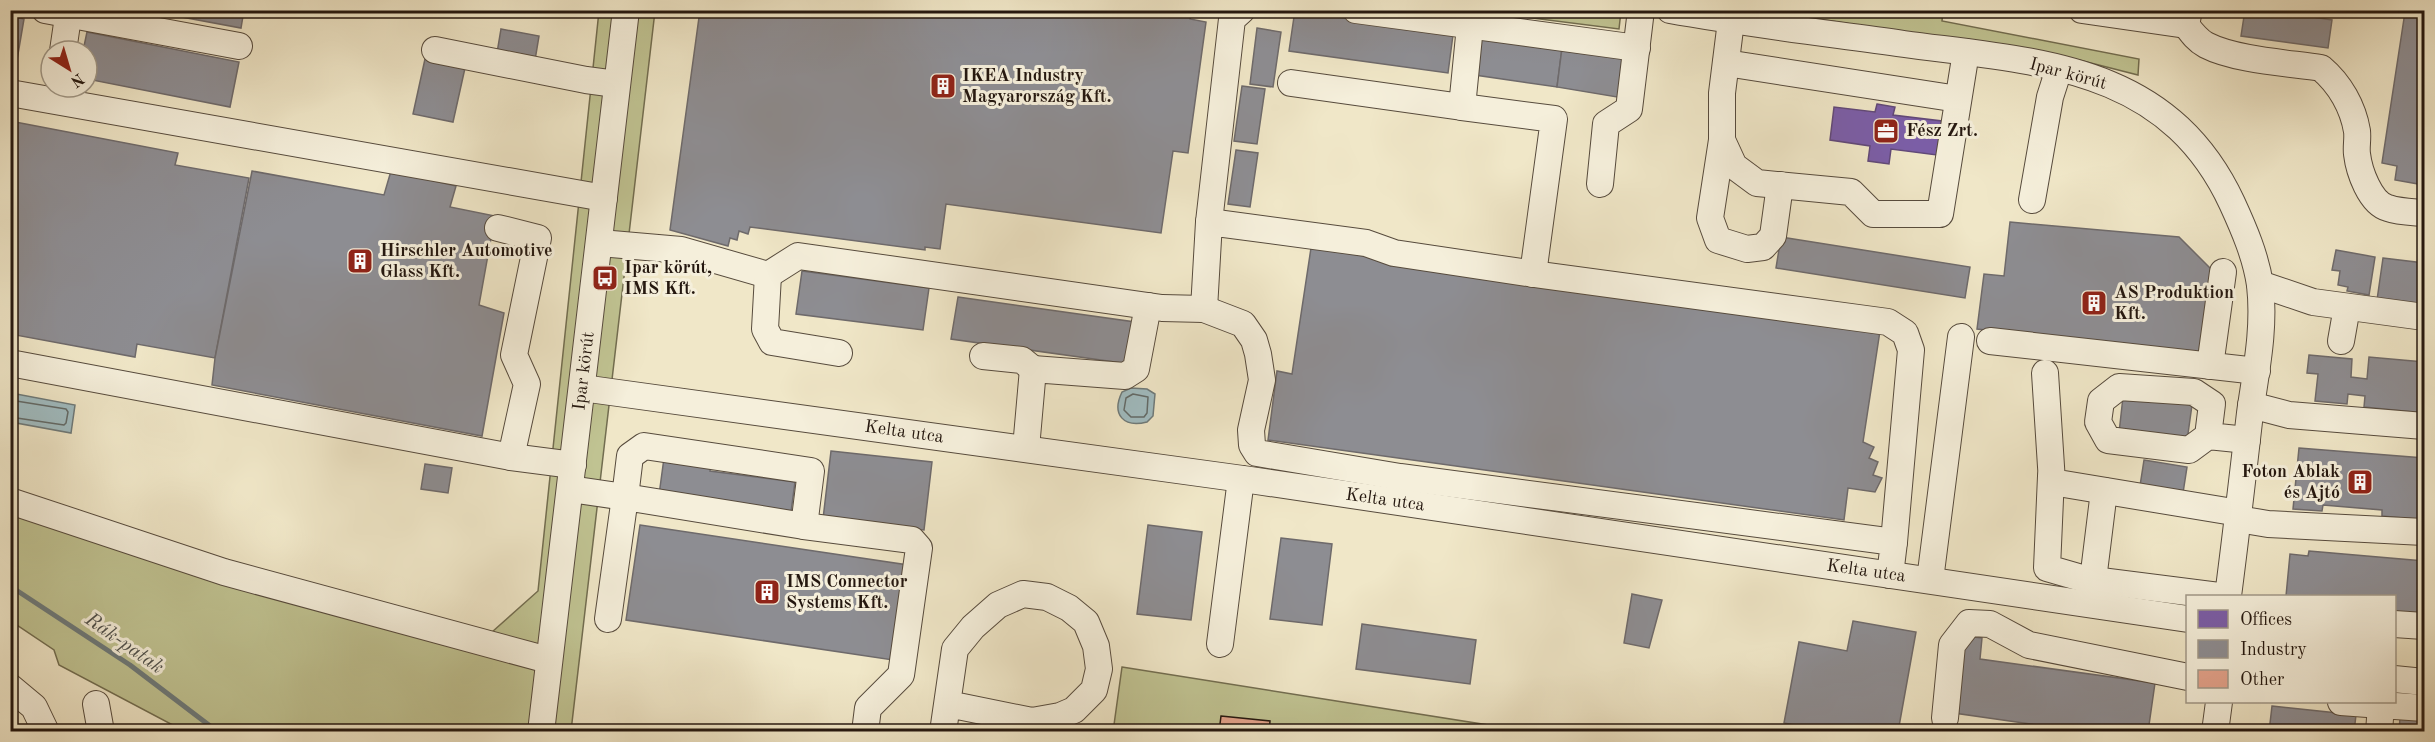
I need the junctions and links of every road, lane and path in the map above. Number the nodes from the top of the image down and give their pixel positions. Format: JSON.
{"nodes":[{"id":1,"x":626,"y":10,"type":"edge"},
{"id":2,"x":1242,"y":10,"type":"edge"},
{"id":3,"x":1356,"y":10,"type":"edge"},
{"id":4,"x":1641,"y":10,"type":"edge"},
{"id":5,"x":1670,"y":10,"type":"edge"},
{"id":6,"x":2082,"y":10,"type":"edge"},
{"id":7,"x":61,"y":12,"type":"edge"},
{"id":8,"x":2187,"y":18,"type":"edge"},
{"id":9,"x":1731,"y":21,"type":"junction"},
{"id":10,"x":1470,"y":26,"type":"junction"},
{"id":11,"x":62,"y":39,"type":"edge"},
{"id":12,"x":239,"y":46,"type":"dead end"},
{"id":13,"x":1637,"y":48,"type":"junction"},
{"id":14,"x":435,"y":50,"type":"dead end"},
{"id":15,"x":1966,"y":52,"type":"junction"},
{"id":16,"x":1726,"y":63,"type":"junction"},
{"id":17,"x":2059,"y":69,"type":"junction"},
{"id":18,"x":1291,"y":83,"type":"dead end"},
{"id":19,"x":616,"y":84,"type":"junction"},
{"id":20,"x":10,"y":93,"type":"edge"},
{"id":21,"x":39,"y":94,"type":"edge"},
{"id":22,"x":83,"y":99,"type":"edge"},
{"id":23,"x":1958,"y":99,"type":"junction"},
{"id":24,"x":1462,"y":107,"type":"junction"},
{"id":25,"x":1722,"y":140,"type":"junction"},
{"id":26,"x":1600,"y":184,"type":"dead end"},
{"id":27,"x":1780,"y":185,"type":"junction"},
{"id":28,"x":604,"y":198,"type":"junction"},
{"id":29,"x":2032,"y":200,"type":"dead end"},
{"id":30,"x":2424,"y":213,"type":"edge"},
{"id":31,"x":1209,"y":222,"type":"junction"},
{"id":32,"x":498,"y":228,"type":"dead end"},
{"id":33,"x":600,"y":243,"type":"junction"},
{"id":34,"x":2223,"y":272,"type":"dead end"},
{"id":35,"x":1533,"y":274,"type":"junction"},
{"id":36,"x":768,"y":275,"type":"junction"},
{"id":37,"x":2260,"y":284,"type":"junction"},
{"id":38,"x":1148,"y":306,"type":"junction"},
{"id":39,"x":2347,"y":307,"type":"junction"},
{"id":40,"x":1204,"y":309,"type":"junction"},
{"id":41,"x":2424,"y":317,"type":"edge"},
{"id":42,"x":1961,"y":338,"type":"dead end"},
{"id":43,"x":1990,"y":341,"type":"dead end"},
{"id":44,"x":2341,"y":341,"type":"dead end"},
{"id":45,"x":839,"y":353,"type":"dead end"},
{"id":46,"x":983,"y":356,"type":"dead end"},
{"id":47,"x":10,"y":363,"type":"edge"},
{"id":48,"x":2210,"y":366,"type":"junction"},
{"id":49,"x":1033,"y":369,"type":"junction"},
{"id":50,"x":2257,"y":371,"type":"junction"},
{"id":51,"x":2045,"y":373,"type":"dead end"},
{"id":52,"x":582,"y":388,"type":"junction"},
{"id":53,"x":2251,"y":405,"type":"junction"},
{"id":54,"x":2424,"y":426,"type":"edge"},
{"id":55,"x":2208,"y":436,"type":"dead end"},
{"id":56,"x":2247,"y":440,"type":"junction"},
{"id":57,"x":1026,"y":448,"type":"junction"},
{"id":58,"x":511,"y":457,"type":"junction"},
{"id":59,"x":2051,"y":476,"type":"junction"},
{"id":60,"x":571,"y":477,"type":"junction"},
{"id":61,"x":1241,"y":479,"type":"junction"},
{"id":62,"x":2104,"y":491,"type":"junction"},
{"id":63,"x":625,"y":496,"type":"junction"},
{"id":64,"x":10,"y":501,"type":"edge"},
{"id":65,"x":2238,"y":516,"type":"junction"},
{"id":66,"x":804,"y":526,"type":"junction"},
{"id":67,"x":2424,"y":532,"type":"edge"},
{"id":68,"x":1894,"y":542,"type":"junction"},
{"id":69,"x":1890,"y":575,"type":"junction"},
{"id":70,"x":1930,"y":580,"type":"junction"},
{"id":71,"x":2093,"y":580,"type":"junction"},
{"id":72,"x":1999,"y":592,"type":"junction"},
{"id":73,"x":2204,"y":595,"type":"edge"},
{"id":74,"x":2228,"y":595,"type":"edge"},
{"id":75,"x":608,"y":619,"type":"dead end"},
{"id":76,"x":2186,"y":619,"type":"edge"},
{"id":77,"x":2396,"y":624,"type":"edge"},
{"id":78,"x":2424,"y":626,"type":"edge"},
{"id":79,"x":1998,"y":627,"type":"junction"},
{"id":80,"x":1220,"y":644,"type":"dead end"},
{"id":81,"x":548,"y":660,"type":"junction"},
{"id":82,"x":2186,"y":677,"type":"edge"},
{"id":83,"x":2396,"y":679,"type":"edge"},
{"id":84,"x":2424,"y":682,"type":"edge"},
{"id":85,"x":10,"y":687,"type":"edge"},
{"id":86,"x":2219,"y":703,"type":"edge"},
{"id":87,"x":2381,"y":703,"type":"edge"},
{"id":88,"x":96,"y":704,"type":"dead end"},
{"id":89,"x":948,"y":704,"type":"junction"},
{"id":90,"x":2424,"y":708,"type":"edge"},
{"id":91,"x":1944,"y":718,"type":"dead end"},
{"id":92,"x":46,"y":732,"type":"edge"},
{"id":93,"x":101,"y":732,"type":"edge"},
{"id":94,"x":541,"y":732,"type":"edge"},
{"id":95,"x":865,"y":732,"type":"edge"},
{"id":96,"x":943,"y":732,"type":"edge"},
{"id":97,"x":2215,"y":732,"type":"edge"},
{"id":98,"x":2379,"y":732,"type":"edge"}],
"edges":[{"from":1,"to":19,"type":"street","name":"Ipar körút"},
{"from":2,"to":31,"type":"street"},
{"from":3,"to":10,"type":"street"},
{"from":4,"to":13,"type":"street"},
{"from":5,"to":9,"type":"street","name":"Ipar körút"},
{"from":6,"to":8,"type":"street"},
{"from":7,"to":11,"type":"street"},
{"from":7,"to":12,"type":"street"},
{"from":8,"to":30,"type":"street"},
{"from":9,"to":15,"type":"street","name":"Ipar körút"},
{"from":9,"to":16,"type":"street"},
{"from":10,"to":13,"type":"street"},
{"from":10,"to":24,"type":"street"},
{"from":13,"to":26,"type":"street"},
{"from":14,"to":19,"type":"street"},
{"from":15,"to":17,"type":"street","name":"Ipar körút"},
{"from":15,"to":23,"type":"street"},
{"from":16,"to":23,"type":"street"},
{"from":16,"to":25,"type":"street"},
{"from":17,"to":29,"type":"street"},
{"from":17,"to":37,"type":"street","name":"Ipar körút"},
{"from":18,"to":24,"type":"street"},
{"from":19,"to":28,"type":"street","name":"Ipar körút"},
{"from":20,"to":21,"type":"street"},
{"from":22,"to":28,"type":"street"},
{"from":23,"to":27,"type":"street"},
{"from":24,"to":35,"type":"street"},
{"from":25,"to":27,"type":"street"},
{"from":25,"to":27,"type":"street"},
{"from":28,"to":33,"type":"street","name":"Ipar körút"},
{"from":31,"to":35,"type":"street"},
{"from":31,"to":40,"type":"street"},
{"from":32,"to":58,"type":"street"},
{"from":33,"to":36,"type":"street"},
{"from":33,"to":52,"type":"street","name":"Ipar körút"},
{"from":34,"to":48,"type":"street"},
{"from":35,"to":68,"type":"street"},
{"from":36,"to":38,"type":"street"},
{"from":36,"to":45,"type":"street"},
{"from":37,"to":39,"type":"street"},
{"from":37,"to":50,"type":"street","name":"Ipar körút"},
{"from":38,"to":40,"type":"street"},
{"from":38,"to":49,"type":"street"},
{"from":39,"to":41,"type":"street"},
{"from":39,"to":44,"type":"street"},
{"from":40,"to":68,"type":"street"},
{"from":42,"to":70,"type":"street"},
{"from":43,"to":48,"type":"street"},
{"from":46,"to":49,"type":"street"},
{"from":47,"to":58,"type":"street"},
{"from":48,"to":50,"type":"street"},
{"from":49,"to":57,"type":"street"},
{"from":50,"to":53,"type":"street","name":"Ipar körút"},
{"from":51,"to":59,"type":"street"},
{"from":52,"to":57,"type":"street","name":"Kelta utca"},
{"from":52,"to":60,"type":"street","name":"Ipar körút"},
{"from":53,"to":54,"type":"street"},
{"from":53,"to":56,"type":"street","name":"Ipar körút"},
{"from":55,"to":56,"type":"street"},
{"from":56,"to":65,"type":"street","name":"Ipar körút"},
{"from":57,"to":61,"type":"street","name":"Kelta utca"},
{"from":58,"to":60,"type":"street"},
{"from":59,"to":62,"type":"street"},
{"from":59,"to":71,"type":"street"},
{"from":60,"to":63,"type":"street"},
{"from":60,"to":81,"type":"street","name":"Ipar körút"},
{"from":61,"to":69,"type":"street","name":"Kelta utca"},
{"from":61,"to":80,"type":"street"},
{"from":62,"to":65,"type":"street"},
{"from":62,"to":71,"type":"street"},
{"from":63,"to":66,"type":"street"},
{"from":63,"to":66,"type":"street"},
{"from":63,"to":75,"type":"street"},
{"from":64,"to":81,"type":"street"},
{"from":65,"to":67,"type":"street"},
{"from":65,"to":74,"type":"street","name":"Ipar körút"},
{"from":66,"to":95,"type":"street"},
{"from":68,"to":69,"type":"street"},
{"from":69,"to":70,"type":"street","name":"Kelta utca"},
{"from":70,"to":72,"type":"street","name":"Kelta utca"},
{"from":71,"to":73,"type":"street"},
{"from":72,"to":76,"type":"street","name":"Kelta utca"},
{"from":72,"to":79,"type":"street"},
{"from":77,"to":78,"type":"street"},
{"from":79,"to":82,"type":"street"},
{"from":79,"to":91,"type":"street"},
{"from":81,"to":94,"type":"street","name":"Ipar körút"},
{"from":83,"to":84,"type":"street"},
{"from":85,"to":92,"type":"street"},
{"from":86,"to":97,"type":"street"},
{"from":87,"to":90,"type":"street"},
{"from":87,"to":98,"type":"street"},
{"from":88,"to":93,"type":"street"},
{"from":89,"to":89,"type":"street"},
{"from":89,"to":96,"type":"street"}]}
